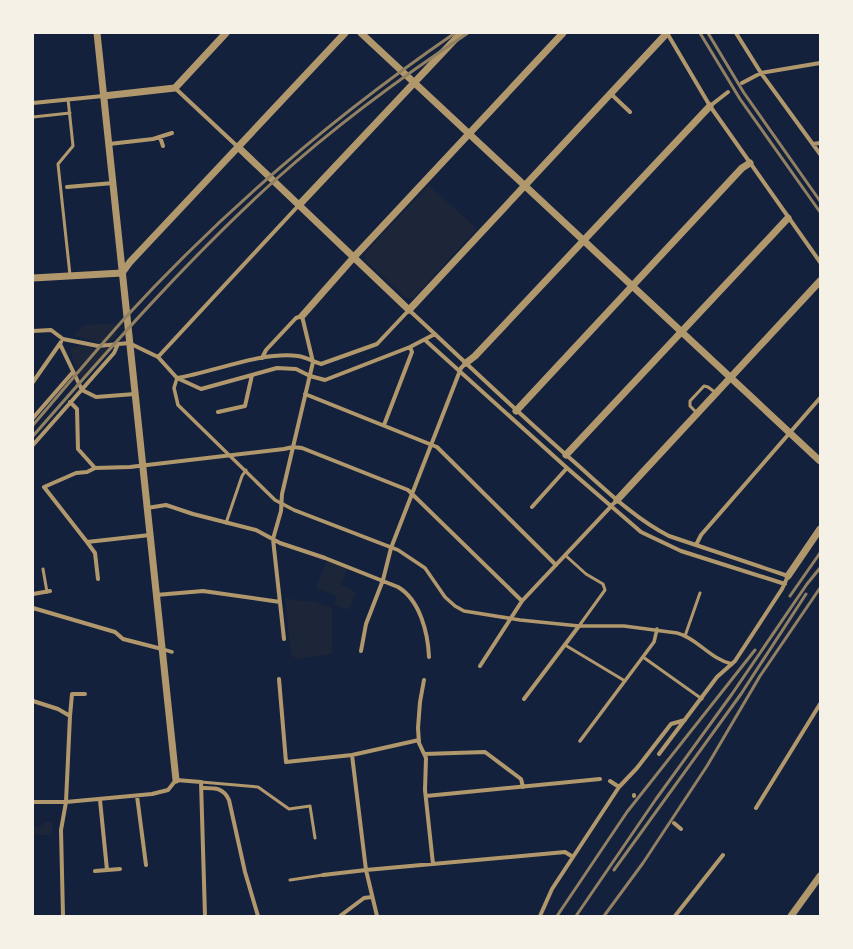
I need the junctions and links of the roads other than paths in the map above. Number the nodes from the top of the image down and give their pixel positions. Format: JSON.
{"nodes":[{"id":1,"x":97,"y":33,"type":"edge"},
{"id":2,"x":226,"y":33,"type":"edge"},
{"id":3,"x":345,"y":33,"type":"edge"},
{"id":4,"x":361,"y":33,"type":"edge"},
{"id":5,"x":461,"y":33,"type":"edge"},
{"id":6,"x":564,"y":33,"type":"edge"},
{"id":7,"x":667,"y":33,"type":"edge"},
{"id":8,"x":736,"y":33,"type":"edge"},
{"id":9,"x":820,"y":63,"type":"edge"},
{"id":10,"x":761,"y":73,"type":"junction"},
{"id":11,"x":414,"y":82,"type":"junction"},
{"id":12,"x":742,"y":83,"type":"dead end"},
{"id":13,"x":175,"y":88,"type":"junction"},
{"id":14,"x":728,"y":92,"type":"dead end"},
{"id":15,"x":611,"y":94,"type":"junction"},
{"id":16,"x":103,"y":96,"type":"junction"},
{"id":17,"x":68,"y":99,"type":"junction"},
{"id":18,"x":33,"y":103,"type":"edge"},
{"id":19,"x":710,"y":106,"type":"junction"},
{"id":20,"x":630,"y":112,"type":"dead end"},
{"id":21,"x":70,"y":113,"type":"junction"},
{"id":22,"x":33,"y":117,"type":"edge"},
{"id":23,"x":172,"y":133,"type":"dead end"},
{"id":24,"x":470,"y":134,"type":"junction"},
{"id":25,"x":160,"y":137,"type":"junction"},
{"id":26,"x":820,"y":143,"type":"edge"},
{"id":27,"x":109,"y":144,"type":"junction"},
{"id":28,"x":813,"y":144,"type":"junction"},
{"id":29,"x":163,"y":146,"type":"dead end"},
{"id":30,"x":238,"y":147,"type":"junction"},
{"id":31,"x":820,"y":154,"type":"edge"},
{"id":32,"x":750,"y":163,"type":"junction"},
{"id":33,"x":113,"y":183,"type":"junction"},
{"id":34,"x":525,"y":186,"type":"junction"},
{"id":35,"x":67,"y":187,"type":"dead end"},
{"id":36,"x":299,"y":205,"type":"junction"},
{"id":37,"x":788,"y":218,"type":"junction"},
{"id":38,"x":583,"y":240,"type":"junction"},
{"id":39,"x":354,"y":257,"type":"junction"},
{"id":40,"x":820,"y":262,"type":"edge"},
{"id":41,"x":122,"y":273,"type":"junction"},
{"id":42,"x":70,"y":277,"type":"junction"},
{"id":43,"x":33,"y":278,"type":"edge"},
{"id":44,"x":820,"y":281,"type":"edge"},
{"id":45,"x":632,"y":286,"type":"junction"},
{"id":46,"x":409,"y":310,"type":"junction"},
{"id":47,"x":302,"y":316,"type":"junction"},
{"id":48,"x":33,"y":331,"type":"edge"},
{"id":49,"x":681,"y":332,"type":"junction"},
{"id":50,"x":435,"y":334,"type":"junction"},
{"id":51,"x":63,"y":339,"type":"junction"},
{"id":52,"x":425,"y":340,"type":"junction"},
{"id":53,"x":129,"y":343,"type":"junction"},
{"id":54,"x":60,"y":344,"type":"junction"},
{"id":55,"x":118,"y":344,"type":"junction"},
{"id":56,"x":410,"y":347,"type":"junction"},
{"id":57,"x":158,"y":357,"type":"junction"},
{"id":58,"x":262,"y":358,"type":"junction"},
{"id":59,"x":313,"y":362,"type":"junction"},
{"id":60,"x":466,"y":363,"type":"junction"},
{"id":61,"x":73,"y":372,"type":"junction"},
{"id":62,"x":460,"y":372,"type":"junction"},
{"id":63,"x":252,"y":375,"type":"junction"},
{"id":64,"x":310,"y":376,"type":"junction"},
{"id":65,"x":177,"y":378,"type":"junction"},
{"id":66,"x":730,"y":378,"type":"junction"},
{"id":67,"x":33,"y":382,"type":"edge"},
{"id":68,"x":82,"y":390,"type":"junction"},
{"id":69,"x":716,"y":393,"type":"junction"},
{"id":70,"x":135,"y":394,"type":"junction"},
{"id":71,"x":305,"y":394,"type":"junction"},
{"id":72,"x":820,"y":398,"type":"edge"},
{"id":73,"x":70,"y":402,"type":"junction"},
{"id":74,"x":516,"y":411,"type":"junction"},
{"id":75,"x":218,"y":412,"type":"dead end"},
{"id":76,"x":697,"y":413,"type":"junction"},
{"id":77,"x":33,"y":418,"type":"edge"},
{"id":78,"x":384,"y":425,"type":"junction"},
{"id":79,"x":790,"y":433,"type":"junction"},
{"id":80,"x":33,"y":444,"type":"edge"},
{"id":81,"x":432,"y":444,"type":"junction"},
{"id":82,"x":293,"y":447,"type":"junction"},
{"id":83,"x":566,"y":455,"type":"junction"},
{"id":84,"x":231,"y":456,"type":"junction"},
{"id":85,"x":820,"y":461,"type":"edge"},
{"id":86,"x":143,"y":465,"type":"junction"},
{"id":87,"x":95,"y":468,"type":"junction"},
{"id":88,"x":567,"y":468,"type":"junction"},
{"id":89,"x":246,"y":470,"type":"junction"},
{"id":90,"x":412,"y":494,"type":"junction"},
{"id":91,"x":616,"y":500,"type":"junction"},
{"id":92,"x":280,"y":504,"type":"junction"},
{"id":93,"x":532,"y":507,"type":"dead end"},
{"id":94,"x":610,"y":507,"type":"junction"},
{"id":95,"x":147,"y":508,"type":"junction"},
{"id":96,"x":226,"y":522,"type":"junction"},
{"id":97,"x":820,"y":529,"type":"edge"},
{"id":98,"x":150,"y":535,"type":"junction"},
{"id":99,"x":273,"y":539,"type":"junction"},
{"id":100,"x":87,"y":542,"type":"junction"},
{"id":101,"x":696,"y":545,"type":"junction"},
{"id":102,"x":392,"y":548,"type":"junction"},
{"id":103,"x":565,"y":555,"type":"junction"},
{"id":104,"x":556,"y":564,"type":"junction"},
{"id":105,"x":43,"y":569,"type":"dead end"},
{"id":106,"x":788,"y":576,"type":"junction"},
{"id":107,"x":98,"y":579,"type":"dead end"},
{"id":108,"x":383,"y":580,"type":"junction"},
{"id":109,"x":784,"y":584,"type":"junction"},
{"id":110,"x":49,"y":592,"type":"joint"},
{"id":111,"x":700,"y":593,"type":"dead end"},
{"id":112,"x":33,"y":594,"type":"edge"},
{"id":113,"x":156,"y":595,"type":"junction"},
{"id":114,"x":522,"y":601,"type":"junction"},
{"id":115,"x":280,"y":602,"type":"junction"},
{"id":116,"x":33,"y":608,"type":"edge"},
{"id":117,"x":510,"y":619,"type":"junction"},
{"id":118,"x":579,"y":626,"type":"junction"},
{"id":119,"x":657,"y":629,"type":"junction"},
{"id":120,"x":684,"y":635,"type":"junction"},
{"id":121,"x":284,"y":639,"type":"dead end"},
{"id":122,"x":564,"y":645,"type":"junction"},
{"id":123,"x":162,"y":649,"type":"junction"},
{"id":124,"x":361,"y":651,"type":"dead end"},
{"id":125,"x":172,"y":652,"type":"dead end"},
{"id":126,"x":429,"y":657,"type":"dead end"},
{"id":127,"x":643,"y":657,"type":"junction"},
{"id":128,"x":730,"y":664,"type":"junction"},
{"id":129,"x":480,"y":666,"type":"dead end"},
{"id":130,"x":279,"y":679,"type":"dead end"},
{"id":131,"x":424,"y":680,"type":"dead end"},
{"id":132,"x":624,"y":681,"type":"junction"},
{"id":133,"x":85,"y":694,"type":"dead end"},
{"id":134,"x":702,"y":698,"type":"junction"},
{"id":135,"x":524,"y":699,"type":"dead end"},
{"id":136,"x":33,"y":701,"type":"edge"},
{"id":137,"x":820,"y":704,"type":"edge"},
{"id":138,"x":70,"y":716,"type":"junction"},
{"id":139,"x":685,"y":720,"type":"junction"},
{"id":140,"x":419,"y":740,"type":"junction"},
{"id":141,"x":580,"y":741,"type":"dead end"},
{"id":142,"x":424,"y":754,"type":"junction"},
{"id":143,"x":659,"y":754,"type":"dead end"},
{"id":144,"x":352,"y":755,"type":"junction"},
{"id":145,"x":600,"y":779,"type":"dead end"},
{"id":146,"x":176,"y":780,"type":"junction"},
{"id":147,"x":610,"y":781,"type":"dead end"},
{"id":148,"x":201,"y":782,"type":"junction"},
{"id":149,"x":523,"y":787,"type":"junction"},
{"id":150,"x":619,"y":787,"type":"junction"},
{"id":151,"x":201,"y":788,"type":"junction"},
{"id":152,"x":137,"y":796,"type":"junction"},
{"id":153,"x":426,"y":796,"type":"junction"},
{"id":154,"x":100,"y":800,"type":"junction"},
{"id":155,"x":33,"y":802,"type":"edge"},
{"id":156,"x":66,"y":802,"type":"junction"},
{"id":157,"x":756,"y":808,"type":"dead end"},
{"id":158,"x":674,"y":823,"type":"dead end"},
{"id":159,"x":681,"y":829,"type":"dead end"},
{"id":160,"x":315,"y":838,"type":"dead end"},
{"id":161,"x":723,"y":855,"type":"dead end"},
{"id":162,"x":573,"y":857,"type":"junction"},
{"id":163,"x":433,"y":864,"type":"junction"},
{"id":164,"x":146,"y":865,"type":"dead end"},
{"id":165,"x":120,"y":869,"type":"dead end"},
{"id":166,"x":108,"y":870,"type":"junction"},
{"id":167,"x":366,"y":870,"type":"junction"},
{"id":168,"x":95,"y":871,"type":"dead end"},
{"id":169,"x":323,"y":875,"type":"joint"},
{"id":170,"x":820,"y":876,"type":"edge"},
{"id":171,"x":290,"y":880,"type":"dead end"},
{"id":172,"x":372,"y":897,"type":"junction"},
{"id":173,"x":63,"y":916,"type":"edge"},
{"id":174,"x":205,"y":916,"type":"edge"},
{"id":175,"x":258,"y":916,"type":"edge"},
{"id":176,"x":340,"y":916,"type":"edge"},
{"id":177,"x":377,"y":916,"type":"edge"},
{"id":178,"x":540,"y":916,"type":"edge"},
{"id":179,"x":674,"y":916,"type":"edge"},
{"id":180,"x":790,"y":916,"type":"edge"}],
"edges":[{"from":1,"to":16,"type":"street"},
{"from":2,"to":13,"type":"street"},
{"from":3,"to":30,"type":"street"},
{"from":4,"to":11,"type":"street"},
{"from":5,"to":11,"type":"street"},
{"from":6,"to":24,"type":"street"},
{"from":7,"to":15,"type":"street"},
{"from":7,"to":19,"type":"street"},
{"from":8,"to":10,"type":"street"},
{"from":9,"to":10,"type":"street"},
{"from":10,"to":12,"type":"street"},
{"from":10,"to":28,"type":"street"},
{"from":11,"to":24,"type":"street"},
{"from":11,"to":36,"type":"street"},
{"from":13,"to":16,"type":"street"},
{"from":13,"to":30,"type":"street"},
{"from":14,"to":19,"type":"street"},
{"from":15,"to":20,"type":"street"},
{"from":15,"to":34,"type":"street"},
{"from":16,"to":17,"type":"street"},
{"from":16,"to":27,"type":"street"},
{"from":17,"to":18,"type":"street"},
{"from":17,"to":21,"type":"lane"},
{"from":19,"to":32,"type":"street"},
{"from":19,"to":38,"type":"street"},
{"from":21,"to":22,"type":"lane"},
{"from":21,"to":42,"type":"lane"},
{"from":23,"to":25,"type":"street"},
{"from":24,"to":34,"type":"street"},
{"from":24,"to":39,"type":"street"},
{"from":25,"to":27,"type":"street"},
{"from":25,"to":29,"type":"street"},
{"from":26,"to":28,"type":"street"},
{"from":27,"to":33,"type":"street"},
{"from":28,"to":31,"type":"street"},
{"from":30,"to":36,"type":"street"},
{"from":30,"to":41,"type":"street"},
{"from":32,"to":37,"type":"street"},
{"from":32,"to":45,"type":"street"},
{"from":33,"to":35,"type":"street"},
{"from":33,"to":41,"type":"street"},
{"from":34,"to":38,"type":"street"},
{"from":34,"to":46,"type":"street"},
{"from":36,"to":39,"type":"street"},
{"from":36,"to":57,"type":"street"},
{"from":37,"to":40,"type":"street"},
{"from":37,"to":49,"type":"street"},
{"from":38,"to":45,"type":"street"},
{"from":38,"to":60,"type":"street"},
{"from":39,"to":46,"type":"street"},
{"from":39,"to":47,"type":"street"},
{"from":41,"to":42,"type":"street"},
{"from":41,"to":53,"type":"street"},
{"from":42,"to":43,"type":"street"},
{"from":44,"to":66,"type":"street"},
{"from":45,"to":49,"type":"street"},
{"from":45,"to":74,"type":"street"},
{"from":46,"to":50,"type":"street"},
{"from":46,"to":59,"type":"street"},
{"from":47,"to":58,"type":"street"},
{"from":47,"to":59,"type":"street"},
{"from":48,"to":51,"type":"street"},
{"from":49,"to":66,"type":"street"},
{"from":49,"to":83,"type":"street"},
{"from":50,"to":52,"type":"street"},
{"from":50,"to":60,"type":"street"},
{"from":51,"to":54,"type":"street"},
{"from":51,"to":55,"type":"street"},
{"from":52,"to":56,"type":"street"},
{"from":52,"to":62,"type":"street"},
{"from":53,"to":55,"type":"street"},
{"from":53,"to":57,"type":"street"},
{"from":53,"to":70,"type":"street"},
{"from":54,"to":61,"type":"street"},
{"from":54,"to":67,"type":"street"},
{"from":55,"to":68,"type":"street"},
{"from":56,"to":64,"type":"street"},
{"from":56,"to":78,"type":"street"},
{"from":57,"to":65,"type":"street"},
{"from":58,"to":59,"type":"street"},
{"from":58,"to":65,"type":"street"},
{"from":59,"to":64,"type":"street"},
{"from":60,"to":62,"type":"street"},
{"from":60,"to":74,"type":"street"},
{"from":61,"to":68,"type":"street"},
{"from":61,"to":77,"type":"street"},
{"from":62,"to":81,"type":"street"},
{"from":62,"to":88,"type":"street"},
{"from":63,"to":64,"type":"street"},
{"from":63,"to":65,"type":"street"},
{"from":63,"to":75,"type":"street"},
{"from":64,"to":71,"type":"street"},
{"from":65,"to":84,"type":"street"},
{"from":66,"to":69,"type":"street"},
{"from":66,"to":79,"type":"street"},
{"from":68,"to":70,"type":"street"},
{"from":68,"to":73,"type":"street"},
{"from":69,"to":76,"type":"street"},
{"from":69,"to":76,"type":"lane"},
{"from":70,"to":86,"type":"street"},
{"from":71,"to":78,"type":"street"},
{"from":71,"to":82,"type":"street"},
{"from":72,"to":79,"type":"street"},
{"from":73,"to":80,"type":"street"},
{"from":73,"to":87,"type":"street"},
{"from":74,"to":83,"type":"street"},
{"from":76,"to":91,"type":"street"},
{"from":78,"to":81,"type":"street"},
{"from":79,"to":85,"type":"street"},
{"from":79,"to":101,"type":"street"},
{"from":81,"to":90,"type":"street"},
{"from":81,"to":104,"type":"street"},
{"from":82,"to":84,"type":"street"},
{"from":82,"to":90,"type":"street"},
{"from":82,"to":92,"type":"street"},
{"from":83,"to":91,"type":"street"},
{"from":84,"to":86,"type":"street"},
{"from":84,"to":89,"type":"street"},
{"from":86,"to":87,"type":"street"},
{"from":86,"to":95,"type":"street"},
{"from":87,"to":100,"type":"street"},
{"from":88,"to":93,"type":"street"},
{"from":88,"to":94,"type":"street"},
{"from":89,"to":92,"type":"street"},
{"from":89,"to":96,"type":"lane"},
{"from":90,"to":102,"type":"street"},
{"from":90,"to":114,"type":"street"},
{"from":91,"to":94,"type":"street"},
{"from":91,"to":101,"type":"street"},
{"from":92,"to":99,"type":"street"},
{"from":92,"to":102,"type":"street"},
{"from":94,"to":103,"type":"street"},
{"from":94,"to":109,"type":"street"},
{"from":95,"to":96,"type":"street"},
{"from":95,"to":98,"type":"street"},
{"from":96,"to":99,"type":"street"},
{"from":97,"to":106,"type":"street"},
{"from":98,"to":100,"type":"street"},
{"from":98,"to":113,"type":"street"},
{"from":99,"to":108,"type":"street"},
{"from":99,"to":115,"type":"street"},
{"from":100,"to":107,"type":"street"},
{"from":101,"to":106,"type":"street"},
{"from":102,"to":108,"type":"street"},
{"from":102,"to":117,"type":"street"},
{"from":103,"to":104,"type":"street"},
{"from":103,"to":118,"type":"lane"},
{"from":104,"to":114,"type":"street"},
{"from":105,"to":110,"type":"lane"},
{"from":106,"to":109,"type":"street"},
{"from":108,"to":124,"type":"street"},
{"from":108,"to":126,"type":"street"},
{"from":109,"to":128,"type":"street"},
{"from":110,"to":112,"type":"street"},
{"from":111,"to":120,"type":"lane"},
{"from":113,"to":115,"type":"street"},
{"from":113,"to":123,"type":"street"},
{"from":114,"to":117,"type":"street"},
{"from":115,"to":121,"type":"street"},
{"from":116,"to":123,"type":"street"},
{"from":117,"to":118,"type":"street"},
{"from":117,"to":129,"type":"street"},
{"from":118,"to":119,"type":"street"},
{"from":118,"to":122,"type":"street"},
{"from":119,"to":120,"type":"street"},
{"from":119,"to":127,"type":"street"},
{"from":120,"to":128,"type":"street"},
{"from":122,"to":132,"type":"lane"},
{"from":122,"to":135,"type":"street"},
{"from":123,"to":125,"type":"street"},
{"from":123,"to":146,"type":"street"},
{"from":127,"to":132,"type":"street"},
{"from":127,"to":134,"type":"lane"},
{"from":128,"to":134,"type":"street"},
{"from":130,"to":144,"type":"street"},
{"from":131,"to":140,"type":"street"},
{"from":132,"to":141,"type":"street"},
{"from":133,"to":138,"type":"street"},
{"from":134,"to":139,"type":"street"},
{"from":136,"to":138,"type":"street"},
{"from":137,"to":157,"type":"street"},
{"from":138,"to":156,"type":"street"},
{"from":139,"to":143,"type":"street"},
{"from":139,"to":150,"type":"street"},
{"from":140,"to":142,"type":"street"},
{"from":140,"to":144,"type":"street"},
{"from":142,"to":149,"type":"street"},
{"from":142,"to":153,"type":"street"},
{"from":144,"to":167,"type":"street"},
{"from":145,"to":149,"type":"street"},
{"from":146,"to":148,"type":"street"},
{"from":146,"to":152,"type":"street"},
{"from":147,"to":150,"type":"street"},
{"from":148,"to":151,"type":"street"},
{"from":148,"to":160,"type":"lane"},
{"from":149,"to":153,"type":"street"},
{"from":150,"to":162,"type":"street"},
{"from":151,"to":174,"type":"street"},
{"from":151,"to":175,"type":"street"},
{"from":152,"to":154,"type":"street"},
{"from":152,"to":164,"type":"street"},
{"from":153,"to":163,"type":"street"},
{"from":154,"to":156,"type":"street"},
{"from":154,"to":166,"type":"street"},
{"from":155,"to":156,"type":"street"},
{"from":156,"to":173,"type":"street"},
{"from":158,"to":159,"type":"street"},
{"from":161,"to":179,"type":"street"},
{"from":162,"to":163,"type":"street"},
{"from":162,"to":178,"type":"street"},
{"from":163,"to":167,"type":"street"},
{"from":165,"to":166,"type":"street"},
{"from":166,"to":168,"type":"street"},
{"from":167,"to":169,"type":"street"},
{"from":167,"to":172,"type":"street"},
{"from":169,"to":171,"type":"lane"},
{"from":170,"to":180,"type":"street"},
{"from":172,"to":176,"type":"street"},
{"from":172,"to":177,"type":"street"}]}
